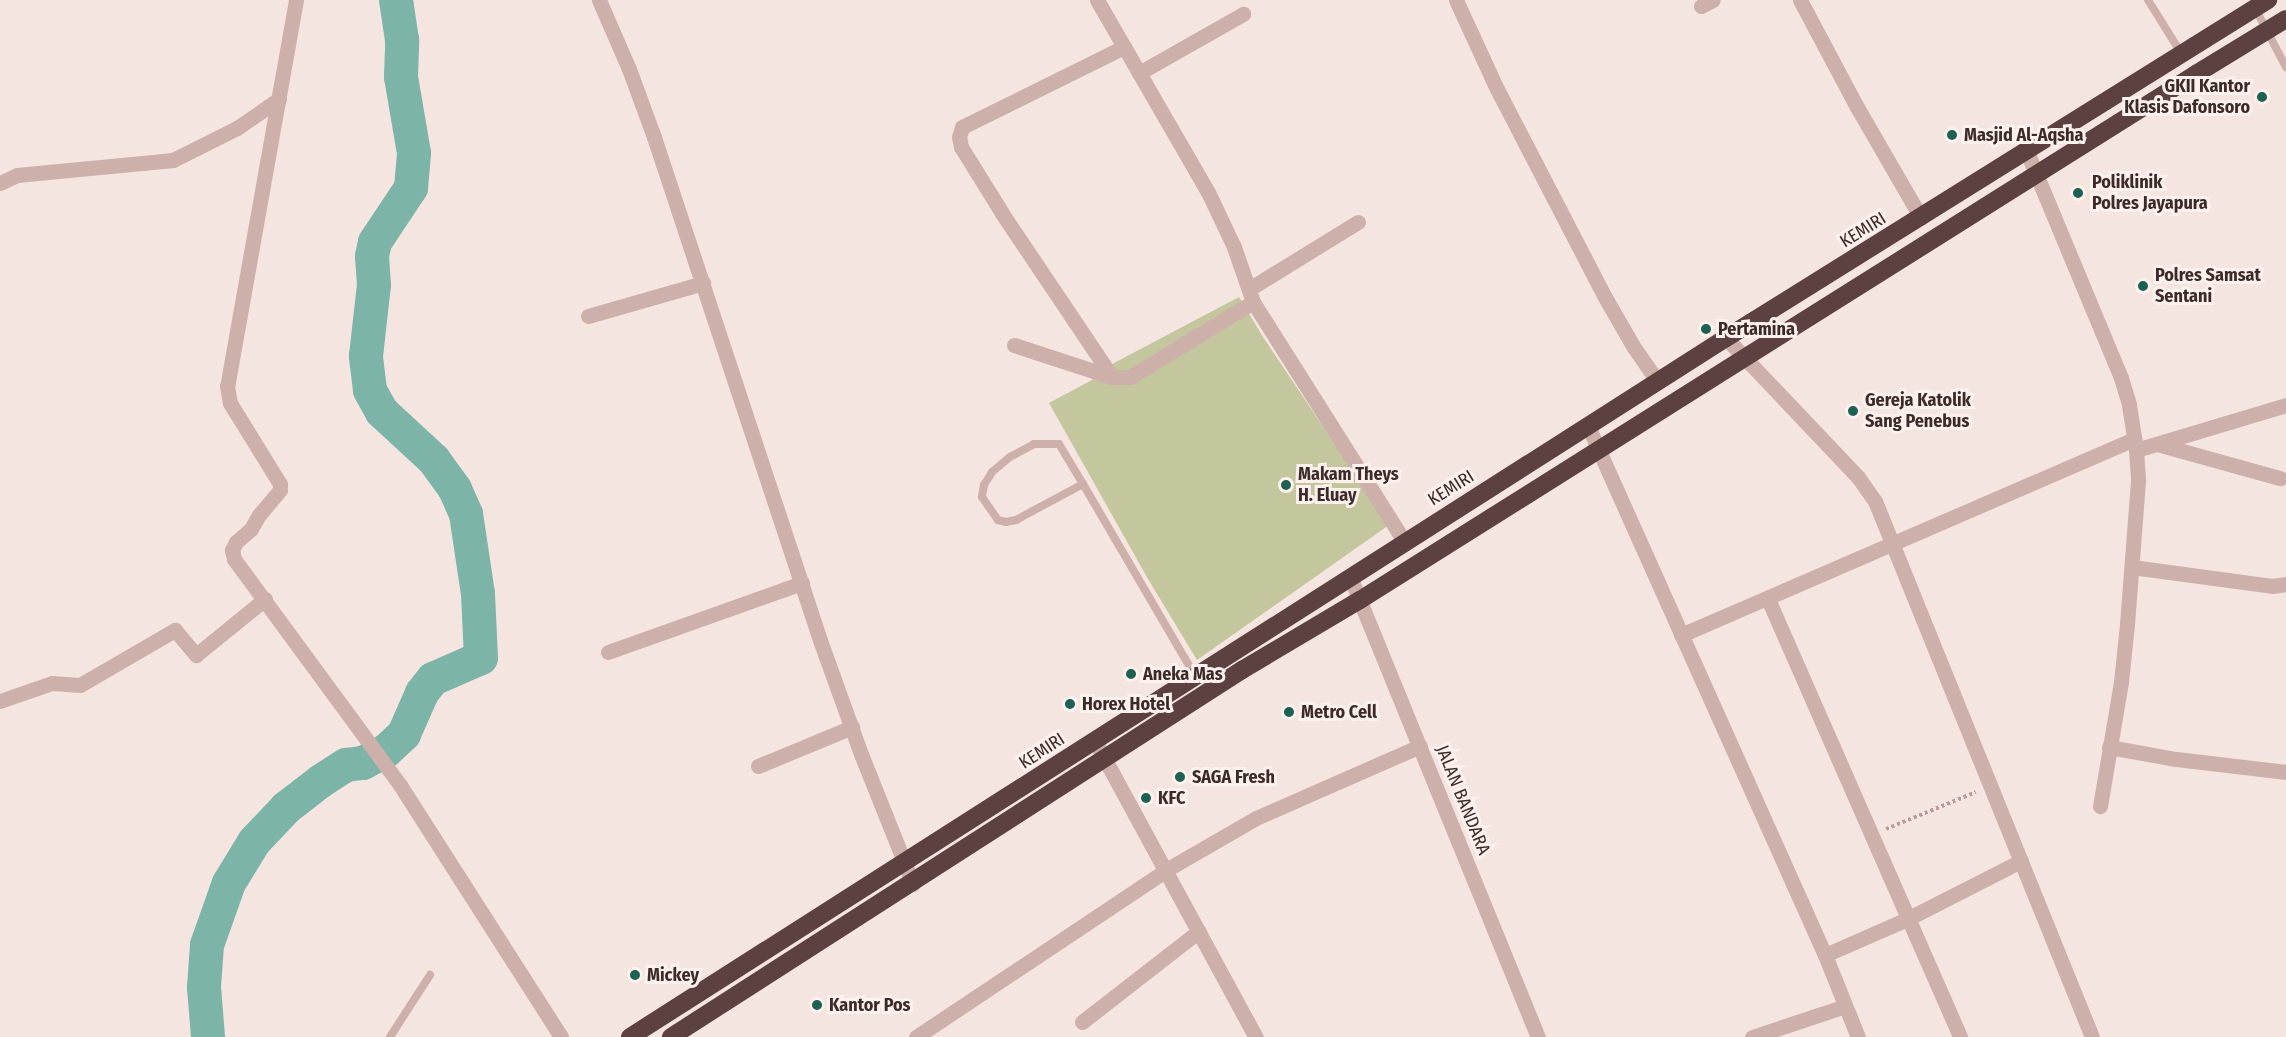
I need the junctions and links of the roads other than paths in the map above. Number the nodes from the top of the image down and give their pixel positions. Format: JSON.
{"nodes":[{"id":1,"x":296,"y":0,"type":"edge"},
{"id":2,"x":599,"y":0,"type":"edge"},
{"id":3,"x":1097,"y":0,"type":"edge"},
{"id":4,"x":1456,"y":0,"type":"edge"},
{"id":5,"x":1800,"y":0,"type":"edge"},
{"id":6,"x":2148,"y":0,"type":"edge"},
{"id":7,"x":2262,"y":4,"type":"edge"},
{"id":8,"x":1243,"y":14,"type":"dead end"},
{"id":9,"x":2286,"y":20,"type":"edge"},
{"id":10,"x":2268,"y":31,"type":"junction"},
{"id":11,"x":1124,"y":47,"type":"junction"},
{"id":12,"x":2182,"y":54,"type":"junction"},
{"id":13,"x":2286,"y":67,"type":"edge"},
{"id":14,"x":1139,"y":73,"type":"junction"},
{"id":15,"x":279,"y":99,"type":"junction"},
{"id":16,"x":2027,"y":152,"type":"junction"},
{"id":17,"x":2035,"y":175,"type":"junction"},
{"id":18,"x":0,"y":183,"type":"edge"},
{"id":19,"x":1921,"y":218,"type":"junction"},
{"id":20,"x":1358,"y":222,"type":"dead end"},
{"id":21,"x":704,"y":283,"type":"junction"},
{"id":22,"x":1251,"y":295,"type":"junction"},
{"id":23,"x":1795,"y":296,"type":"junction"},
{"id":24,"x":588,"y":316,"type":"dead end"},
{"id":25,"x":1808,"y":317,"type":"junction"},
{"id":26,"x":1726,"y":338,"type":"junction"},
{"id":27,"x":1014,"y":345,"type":"dead end"},
{"id":28,"x":1743,"y":359,"type":"junction"},
{"id":29,"x":1112,"y":377,"type":"junction"},
{"id":30,"x":1658,"y":382,"type":"junction"},
{"id":31,"x":2286,"y":405,"type":"edge"},
{"id":32,"x":1588,"y":426,"type":"junction"},
{"id":33,"x":2135,"y":444,"type":"junction"},
{"id":34,"x":2157,"y":444,"type":"junction"},
{"id":35,"x":1598,"y":449,"type":"junction"},
{"id":36,"x":2280,"y":478,"type":"dead end"},
{"id":37,"x":1083,"y":484,"type":"junction"},
{"id":38,"x":1405,"y":542,"type":"junction"},
{"id":39,"x":1892,"y":543,"type":"junction"},
{"id":40,"x":2132,"y":567,"type":"junction"},
{"id":41,"x":1351,"y":579,"type":"junction"},
{"id":42,"x":802,"y":583,"type":"junction"},
{"id":43,"x":2286,"y":584,"type":"edge"},
{"id":44,"x":265,"y":599,"type":"junction"},
{"id":45,"x":1768,"y":599,"type":"junction"},
{"id":46,"x":1360,"y":600,"type":"junction"},
{"id":47,"x":1681,"y":635,"type":"junction"},
{"id":48,"x":608,"y":652,"type":"dead end"},
{"id":49,"x":1195,"y":676,"type":"junction"},
{"id":50,"x":0,"y":701,"type":"edge"},
{"id":51,"x":852,"y":727,"type":"junction"},
{"id":52,"x":1095,"y":741,"type":"junction"},
{"id":53,"x":1420,"y":746,"type":"junction"},
{"id":54,"x":2109,"y":747,"type":"junction"},
{"id":55,"x":1105,"y":759,"type":"junction"},
{"id":56,"x":758,"y":766,"type":"dead end"},
{"id":57,"x":2286,"y":772,"type":"edge"},
{"id":58,"x":2100,"y":807,"type":"dead end"},
{"id":59,"x":2021,"y":861,"type":"junction"},
{"id":60,"x":904,"y":864,"type":"junction"},
{"id":61,"x":1166,"y":870,"type":"junction"},
{"id":62,"x":913,"y":884,"type":"junction"},
{"id":63,"x":1907,"y":919,"type":"junction"},
{"id":64,"x":1199,"y":931,"type":"junction"},
{"id":65,"x":1825,"y":955,"type":"junction"},
{"id":66,"x":430,"y":975,"type":"dead end"},
{"id":67,"x":1845,"y":1006,"type":"junction"},
{"id":68,"x":1082,"y":1022,"type":"dead end"},
{"id":69,"x":390,"y":1037,"type":"edge"},
{"id":70,"x":561,"y":1037,"type":"edge"},
{"id":71,"x":631,"y":1037,"type":"edge"},
{"id":72,"x":671,"y":1037,"type":"edge"},
{"id":73,"x":916,"y":1037,"type":"edge"},
{"id":74,"x":1256,"y":1037,"type":"edge"},
{"id":75,"x":1538,"y":1037,"type":"edge"},
{"id":76,"x":1752,"y":1037,"type":"edge"},
{"id":77,"x":1858,"y":1037,"type":"edge"},
{"id":78,"x":1960,"y":1037,"type":"edge"},
{"id":79,"x":2092,"y":1037,"type":"edge"}],
"edges":[{"from":1,"to":15,"type":"street"},
{"from":2,"to":21,"type":"street"},
{"from":3,"to":11,"type":"street"},
{"from":4,"to":30,"type":"street"},
{"from":5,"to":19,"type":"street"},
{"from":6,"to":12,"type":"lane"},
{"from":7,"to":10,"type":"lane"},
{"from":7,"to":12,"type":"highway","name":"KEMIRI"},
{"from":8,"to":14,"type":"street"},
{"from":9,"to":10,"type":"highway"},
{"from":10,"to":13,"type":"lane"},
{"from":10,"to":17,"type":"highway"},
{"from":11,"to":14,"type":"street"},
{"from":11,"to":29,"type":"street"},
{"from":12,"to":16,"type":"highway","name":"KEMIRI"},
{"from":14,"to":22,"type":"street"},
{"from":15,"to":18,"type":"street"},
{"from":15,"to":44,"type":"street"},
{"from":16,"to":17,"type":"street"},
{"from":16,"to":19,"type":"highway","name":"KEMIRI"},
{"from":17,"to":25,"type":"highway"},
{"from":17,"to":33,"type":"street"},
{"from":19,"to":23,"type":"highway","name":"KEMIRI"},
{"from":20,"to":22,"type":"street"},
{"from":21,"to":24,"type":"street"},
{"from":21,"to":42,"type":"street"},
{"from":22,"to":29,"type":"street"},
{"from":22,"to":38,"type":"street"},
{"from":23,"to":25,"type":"highway"},
{"from":23,"to":26,"type":"highway","name":"KEMIRI"},
{"from":25,"to":28,"type":"highway"},
{"from":26,"to":28,"type":"street"},
{"from":26,"to":30,"type":"highway","name":"KEMIRI"},
{"from":27,"to":29,"type":"street"},
{"from":28,"to":35,"type":"highway"},
{"from":28,"to":39,"type":"street"},
{"from":30,"to":32,"type":"highway","name":"KEMIRI"},
{"from":31,"to":34,"type":"street"},
{"from":32,"to":35,"type":"street"},
{"from":32,"to":38,"type":"highway","name":"KEMIRI"},
{"from":33,"to":34,"type":"street"},
{"from":33,"to":39,"type":"street"},
{"from":33,"to":40,"type":"street"},
{"from":34,"to":36,"type":"street"},
{"from":35,"to":46,"type":"highway"},
{"from":35,"to":47,"type":"street"},
{"from":37,"to":37,"type":"lane"},
{"from":37,"to":49,"type":"lane"},
{"from":38,"to":41,"type":"highway","name":"KEMIRI"},
{"from":39,"to":45,"type":"street"},
{"from":39,"to":59,"type":"street"},
{"from":40,"to":43,"type":"street"},
{"from":40,"to":54,"type":"street"},
{"from":41,"to":46,"type":"street","name":"JALAN BANDARA"},
{"from":41,"to":49,"type":"highway","name":"KEMIRI"},
{"from":42,"to":48,"type":"street"},
{"from":42,"to":51,"type":"street"},
{"from":44,"to":50,"type":"street"},
{"from":44,"to":70,"type":"street"},
{"from":45,"to":47,"type":"street"},
{"from":45,"to":63,"type":"street"},
{"from":46,"to":53,"type":"street","name":"JALAN BANDARA"},
{"from":46,"to":55,"type":"highway"},
{"from":47,"to":65,"type":"street"},
{"from":49,"to":52,"type":"highway","name":"KEMIRI"},
{"from":51,"to":56,"type":"street"},
{"from":51,"to":60,"type":"street"},
{"from":52,"to":55,"type":"street"},
{"from":52,"to":60,"type":"highway","name":"KEMIRI"},
{"from":53,"to":61,"type":"street"},
{"from":53,"to":75,"type":"street","name":"JALAN BANDARA"},
{"from":54,"to":57,"type":"street"},
{"from":54,"to":58,"type":"street"},
{"from":55,"to":61,"type":"street"},
{"from":55,"to":62,"type":"highway"},
{"from":59,"to":63,"type":"street"},
{"from":59,"to":79,"type":"street"},
{"from":60,"to":62,"type":"street"},
{"from":60,"to":71,"type":"highway","name":"KEMIRI"},
{"from":61,"to":64,"type":"street"},
{"from":61,"to":73,"type":"street"},
{"from":62,"to":72,"type":"highway"},
{"from":63,"to":65,"type":"street"},
{"from":63,"to":78,"type":"street"},
{"from":64,"to":68,"type":"street"},
{"from":64,"to":74,"type":"street"},
{"from":65,"to":67,"type":"street"},
{"from":66,"to":69,"type":"lane"},
{"from":67,"to":76,"type":"street"},
{"from":67,"to":77,"type":"street"}]}
